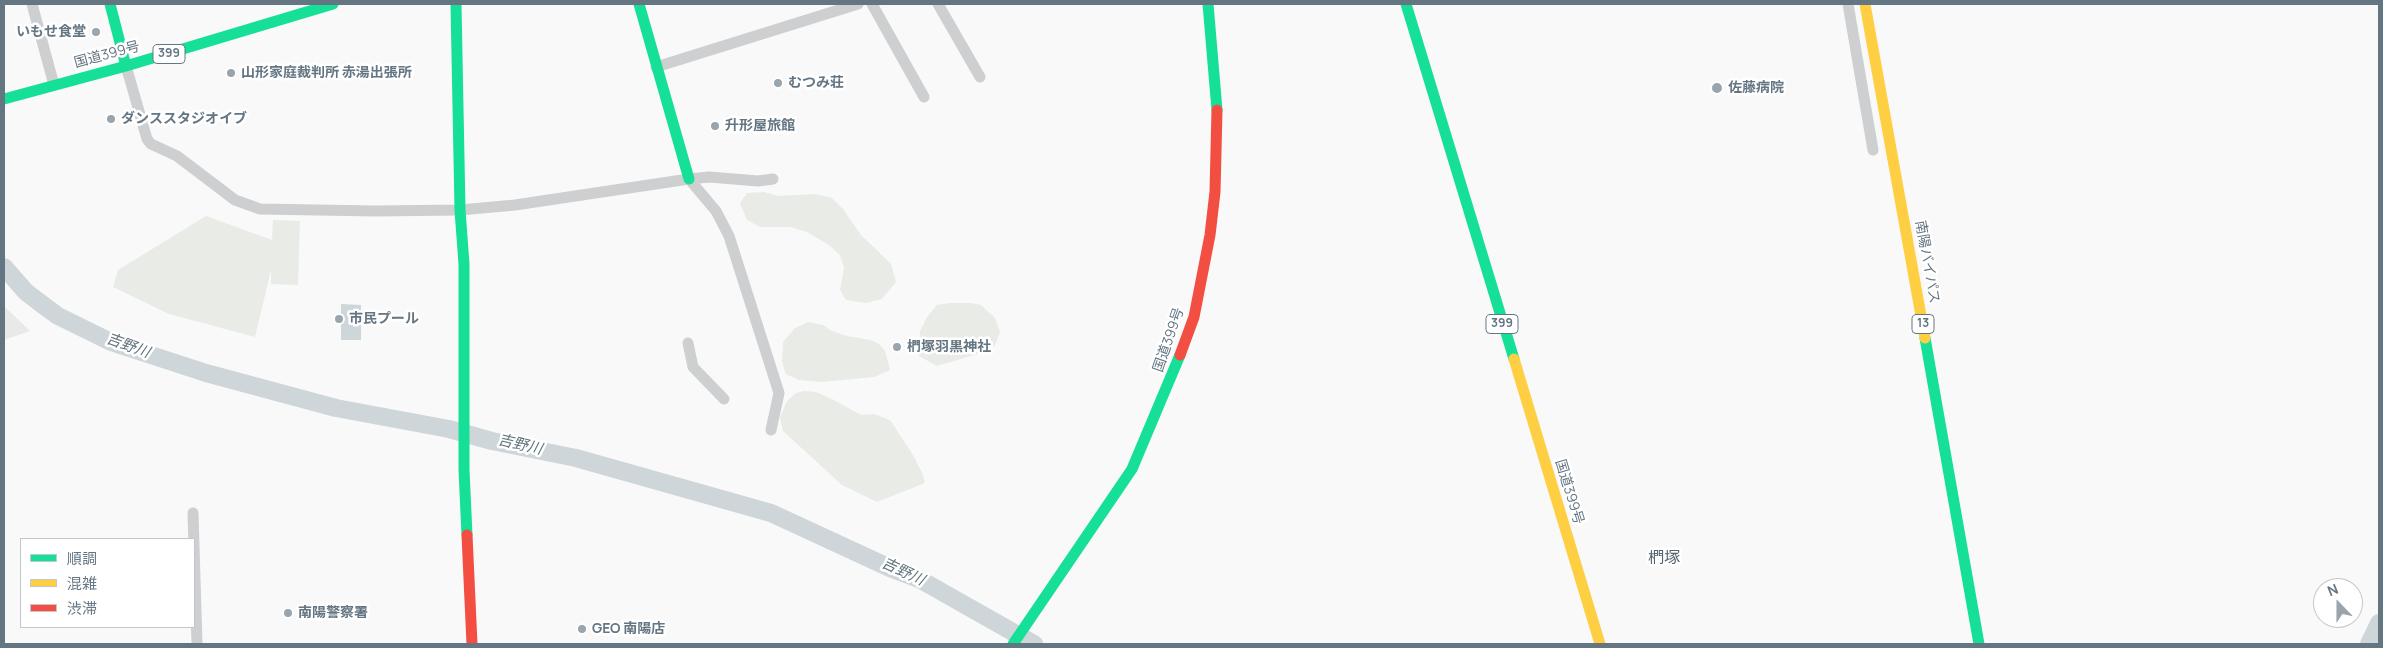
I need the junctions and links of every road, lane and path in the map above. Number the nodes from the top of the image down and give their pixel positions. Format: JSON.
{"nodes":[{"id":1,"x":32,"y":4,"type":"edge"},
{"id":2,"x":110,"y":4,"type":"edge"},
{"id":3,"x":286,"y":4,"type":"edge"},
{"id":4,"x":456,"y":4,"type":"edge"},
{"id":5,"x":639,"y":4,"type":"edge"},
{"id":6,"x":858,"y":4,"type":"edge"},
{"id":7,"x":872,"y":4,"type":"edge"},
{"id":8,"x":938,"y":4,"type":"edge"},
{"id":9,"x":1208,"y":4,"type":"edge"},
{"id":10,"x":1406,"y":4,"type":"edge"},
{"id":11,"x":1848,"y":4,"type":"edge"},
{"id":12,"x":1865,"y":4,"type":"edge"},
{"id":13,"x":327,"y":5,"type":"edge"},
{"id":14,"x":289,"y":17,"type":"junction"},
{"id":15,"x":126,"y":66,"type":"junction"},
{"id":16,"x":656,"y":67,"type":"junction"},
{"id":17,"x":980,"y":76,"type":"dead end"},
{"id":18,"x":54,"y":85,"type":"junction"},
{"id":19,"x":924,"y":98,"type":"dead end"},
{"id":20,"x":4,"y":99,"type":"edge"},
{"id":21,"x":1873,"y":150,"type":"dead end"},
{"id":22,"x":689,"y":178,"type":"junction"},
{"id":23,"x":773,"y":180,"type":"dead end"},
{"id":24,"x":460,"y":210,"type":"junction"},
{"id":25,"x":688,"y":343,"type":"dead end"},
{"id":26,"x":724,"y":399,"type":"dead end"},
{"id":27,"x":771,"y":430,"type":"dead end"},
{"id":28,"x":193,"y":513,"type":"dead end"},
{"id":29,"x":194,"y":538,"type":"edge"},
{"id":30,"x":195,"y":578,"type":"edge"},
{"id":31,"x":197,"y":644,"type":"edge"},
{"id":32,"x":472,"y":644,"type":"edge"},
{"id":33,"x":1013,"y":644,"type":"edge"},
{"id":34,"x":1600,"y":644,"type":"edge"},
{"id":35,"x":1979,"y":644,"type":"edge"}],
"edges":[{"from":1,"to":18,"type":"street"},
{"from":2,"to":15,"type":"main road"},
{"from":3,"to":14,"type":"street"},
{"from":4,"to":24,"type":"main road"},
{"from":5,"to":16,"type":"main road"},
{"from":6,"to":16,"type":"street"},
{"from":7,"to":19,"type":"street"},
{"from":8,"to":17,"type":"street"},
{"from":9,"to":33,"type":"main road","name":"国道399号"},
{"from":10,"to":34,"type":"main road","name":"国道399号","number":"399"},
{"from":11,"to":21,"type":"street"},
{"from":12,"to":35,"type":"main road","name":"南陽バイパス","number":"13"},
{"from":13,"to":14,"type":"main road","name":"国道399号","number":"399"},
{"from":14,"to":15,"type":"main road","name":"国道399号","number":"399"},
{"from":15,"to":18,"type":"main road","name":"国道399号","number":"399"},
{"from":15,"to":24,"type":"street"},
{"from":16,"to":22,"type":"main road"},
{"from":18,"to":20,"type":"main road","name":"国道399号","number":"399"},
{"from":22,"to":23,"type":"street"},
{"from":22,"to":24,"type":"street"},
{"from":22,"to":27,"type":"street"},
{"from":24,"to":32,"type":"main road"},
{"from":25,"to":26,"type":"street"},
{"from":28,"to":29,"type":"street"},
{"from":30,"to":31,"type":"street"}]}
